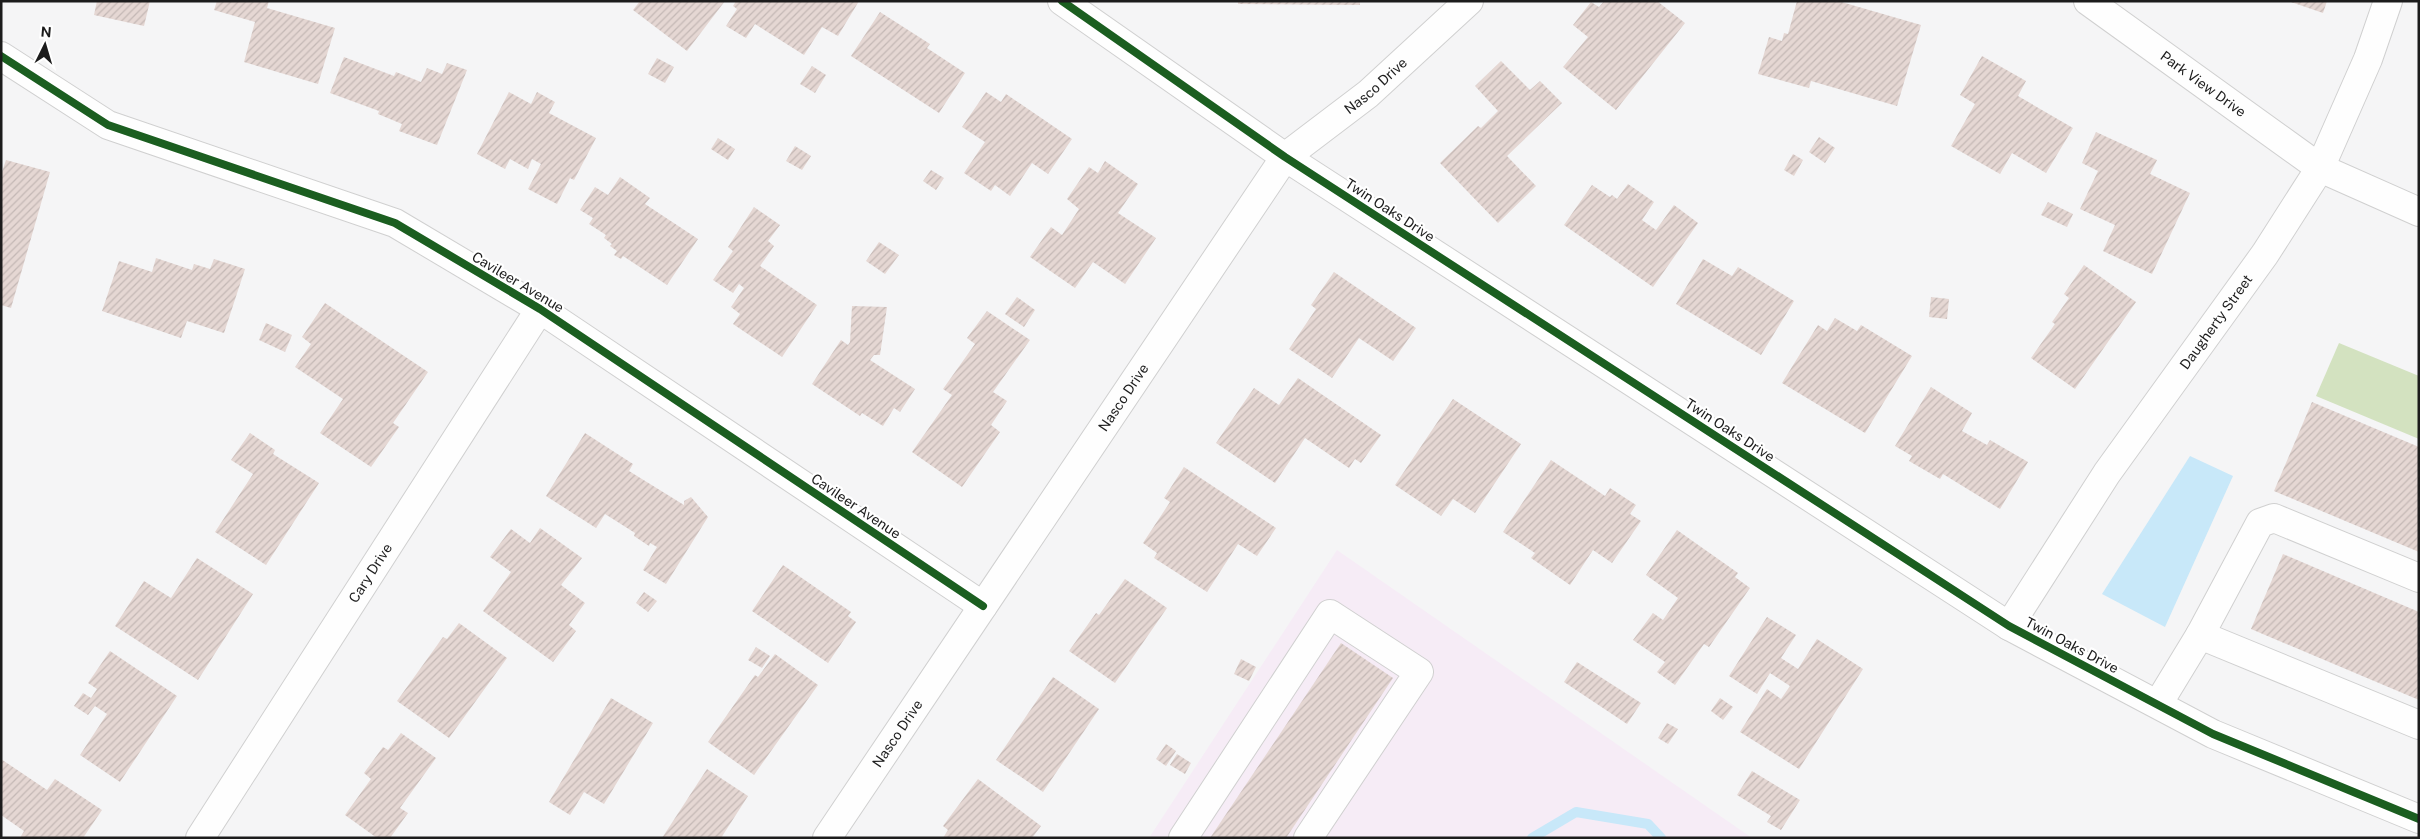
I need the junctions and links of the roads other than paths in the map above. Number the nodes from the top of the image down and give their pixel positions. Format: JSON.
{"nodes":[{"id":1,"x":1062,"y":1,"type":"edge"},
{"id":2,"x":1469,"y":1,"type":"edge"},
{"id":3,"x":2088,"y":1,"type":"edge"},
{"id":4,"x":2388,"y":1,"type":"edge"},
{"id":5,"x":1,"y":56,"type":"edge"},
{"id":6,"x":1285,"y":157,"type":"junction"},
{"id":7,"x":2320,"y":168,"type":"junction"},
{"id":8,"x":2419,"y":212,"type":"edge"},
{"id":9,"x":540,"y":309,"type":"junction"},
{"id":10,"x":2419,"y":578,"type":"edge"},
{"id":11,"x":983,"y":606,"type":"junction"},
{"id":12,"x":2009,"y":626,"type":"junction"},
{"id":13,"x":2200,"y":634,"type":"junction"},
{"id":14,"x":2158,"y":704,"type":"junction"},
{"id":15,"x":2419,"y":726,"type":"edge"},
{"id":16,"x":2419,"y":819,"type":"edge"},
{"id":17,"x":200,"y":838,"type":"edge"},
{"id":18,"x":827,"y":838,"type":"edge"},
{"id":19,"x":1184,"y":838,"type":"edge"},
{"id":20,"x":1308,"y":838,"type":"edge"}],
"edges":[{"from":1,"to":6,"type":"street","name":"Twin Oaks Drive"},
{"from":2,"to":6,"type":"street","name":"Nasco Drive"},
{"from":3,"to":7,"type":"street","name":"Park View Drive"},
{"from":4,"to":7,"type":"street","name":"Daugherty Street"},
{"from":5,"to":9,"type":"street","name":"Cavileer Avenue"},
{"from":6,"to":11,"type":"street","name":"Nasco Drive"},
{"from":6,"to":12,"type":"street","name":"Twin Oaks Drive"},
{"from":7,"to":8,"type":"street","name":"Park View Drive"},
{"from":7,"to":12,"type":"street","name":"Daugherty Street"},
{"from":9,"to":11,"type":"street","name":"Cavileer Avenue"},
{"from":9,"to":17,"type":"street","name":"Cary Drive"},
{"from":10,"to":13,"type":"street"},
{"from":11,"to":18,"type":"street","name":"Nasco Drive"},
{"from":12,"to":14,"type":"street","name":"Twin Oaks Drive"},
{"from":13,"to":14,"type":"street"},
{"from":13,"to":15,"type":"street"},
{"from":14,"to":16,"type":"street","name":"Twin Oaks Drive"},
{"from":19,"to":20,"type":"street"}]}
